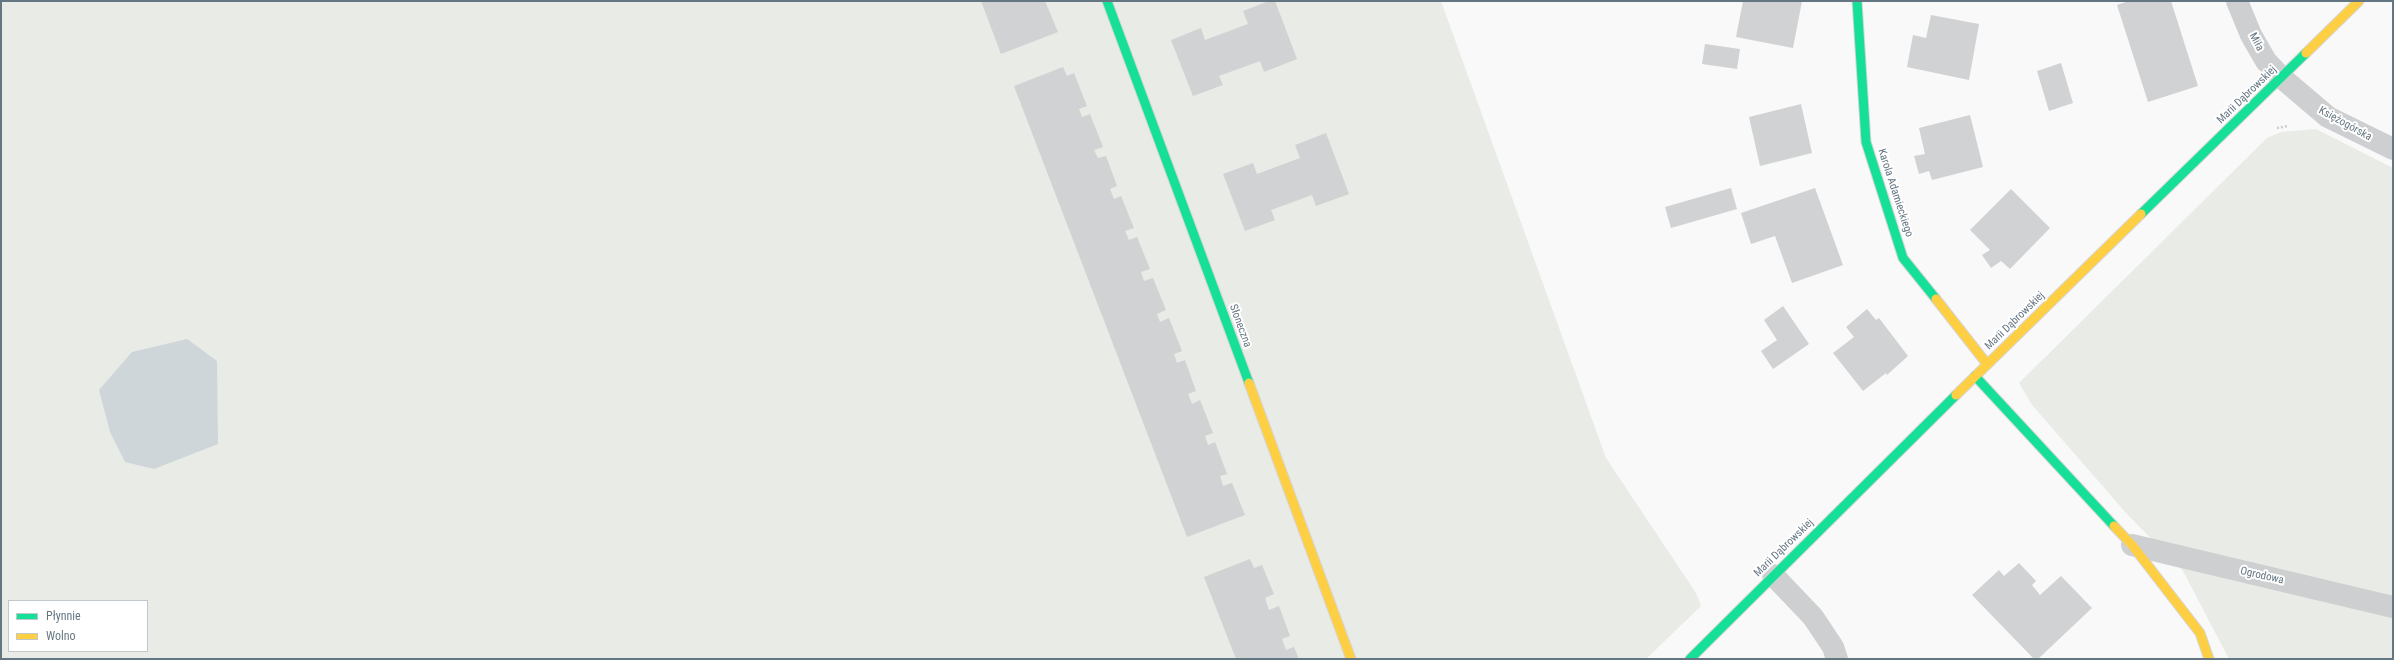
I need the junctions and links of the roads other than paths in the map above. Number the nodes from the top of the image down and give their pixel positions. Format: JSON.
{"nodes":[{"id":1,"x":1106,"y":1,"type":"edge"},
{"id":2,"x":1858,"y":1,"type":"edge"},
{"id":3,"x":2237,"y":1,"type":"edge"},
{"id":4,"x":2359,"y":1,"type":"edge"},
{"id":5,"x":2282,"y":78,"type":"junction"},
{"id":6,"x":2393,"y":149,"type":"edge"},
{"id":7,"x":1988,"y":364,"type":"junction"},
{"id":8,"x":1975,"y":376,"type":"junction"},
{"id":9,"x":2132,"y":545,"type":"junction"},
{"id":10,"x":1773,"y":576,"type":"junction"},
{"id":11,"x":2393,"y":607,"type":"edge"},
{"id":12,"x":1351,"y":659,"type":"edge"},
{"id":13,"x":1690,"y":659,"type":"edge"},
{"id":14,"x":1837,"y":659,"type":"edge"},
{"id":15,"x":2209,"y":659,"type":"edge"}],
"edges":[{"from":1,"to":12,"type":"street","name":"Słoneczna"},
{"from":2,"to":7,"type":"street","name":"Karola Adamieckiego"},
{"from":3,"to":5,"type":"street","name":"Miła"},
{"from":4,"to":5,"type":"street","name":"Marii Dąbrowskiej"},
{"from":5,"to":6,"type":"street","name":"Księżogórska"},
{"from":5,"to":7,"type":"street","name":"Marii Dąbrowskiej"},
{"from":7,"to":8,"type":"street","name":"Marii Dąbrowskiej"},
{"from":8,"to":9,"type":"street"},
{"from":8,"to":10,"type":"street","name":"Marii Dąbrowskiej"},
{"from":9,"to":11,"type":"street","name":"Ogrodowa"},
{"from":9,"to":15,"type":"street"},
{"from":10,"to":13,"type":"street","name":"Marii Dąbrowskiej"},
{"from":10,"to":14,"type":"street"}]}
